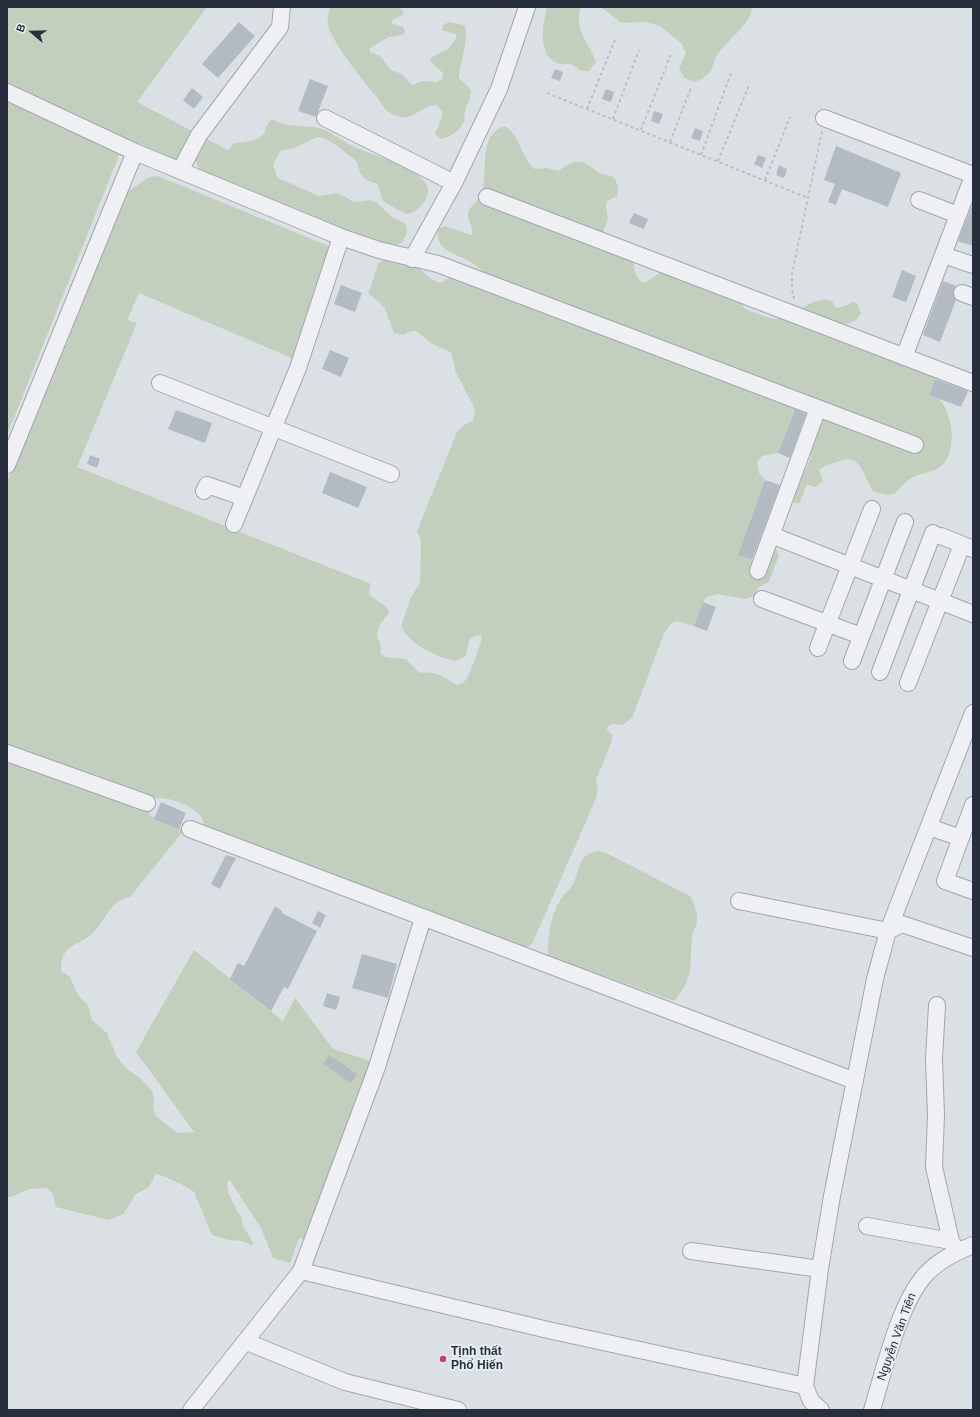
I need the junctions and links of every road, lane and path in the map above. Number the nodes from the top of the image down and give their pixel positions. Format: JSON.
{"nodes":[{"id":1,"x":282,"y":7,"type":"edge"},
{"id":2,"x":527,"y":7,"type":"edge"},
{"id":3,"x":615,"y":40,"type":"dead end"},
{"id":4,"x":639,"y":50,"type":"dead end"},
{"id":5,"x":671,"y":54,"type":"dead end"},
{"id":6,"x":731,"y":73,"type":"dead end"},
{"id":7,"x":750,"y":83,"type":"dead end"},
{"id":8,"x":691,"y":88,"type":"dead end"},
{"id":9,"x":7,"y":92,"type":"edge"},
{"id":10,"x":547,"y":93,"type":"dead end"},
{"id":11,"x":587,"y":109,"type":"junction"},
{"id":12,"x":790,"y":117,"type":"dead end"},
{"id":13,"x":325,"y":118,"type":"dead end"},
{"id":14,"x":824,"y":118,"type":"joint"},
{"id":15,"x":613,"y":119,"type":"junction"},
{"id":16,"x":641,"y":130,"type":"junction"},
{"id":17,"x":670,"y":142,"type":"junction"},
{"id":18,"x":135,"y":152,"type":"junction"},
{"id":19,"x":701,"y":155,"type":"junction"},
{"id":20,"x":718,"y":161,"type":"junction"},
{"id":21,"x":180,"y":171,"type":"junction"},
{"id":22,"x":973,"y":176,"type":"edge"},
{"id":23,"x":765,"y":180,"type":"junction"},
{"id":24,"x":454,"y":183,"type":"junction"},
{"id":25,"x":487,"y":197,"type":"dead end"},
{"id":26,"x":808,"y":198,"type":"junction"},
{"id":27,"x":919,"y":200,"type":"dead end"},
{"id":28,"x":958,"y":215,"type":"junction"},
{"id":29,"x":341,"y":237,"type":"junction"},
{"id":30,"x":943,"y":254,"type":"junction"},
{"id":31,"x":412,"y":259,"type":"junction"},
{"id":32,"x":973,"y":266,"type":"edge"},
{"id":33,"x":795,"y":301,"type":"dead end"},
{"id":34,"x":904,"y":357,"type":"junction"},
{"id":35,"x":160,"y":383,"type":"dead end"},
{"id":36,"x":973,"y":384,"type":"edge"},
{"id":37,"x":818,"y":408,"type":"junction"},
{"id":38,"x":274,"y":428,"type":"junction"},
{"id":39,"x":915,"y":444,"type":"dead end"},
{"id":40,"x":7,"y":465,"type":"edge"},
{"id":41,"x":391,"y":474,"type":"dead end"},
{"id":42,"x":204,"y":491,"type":"dead end"},
{"id":43,"x":245,"y":498,"type":"junction"},
{"id":44,"x":872,"y":510,"type":"dead end"},
{"id":45,"x":905,"y":522,"type":"dead end"},
{"id":46,"x":234,"y":524,"type":"dead end"},
{"id":47,"x":771,"y":535,"type":"junction"},
{"id":48,"x":968,"y":547,"type":"edge"},
{"id":49,"x":850,"y":566,"type":"junction"},
{"id":50,"x":758,"y":571,"type":"dead end"},
{"id":51,"x":883,"y":579,"type":"junction"},
{"id":52,"x":911,"y":590,"type":"junction"},
{"id":53,"x":762,"y":599,"type":"dead end"},
{"id":54,"x":940,"y":602,"type":"junction"},
{"id":55,"x":973,"y":614,"type":"edge"},
{"id":56,"x":828,"y":623,"type":"junction"},
{"id":57,"x":861,"y":636,"type":"junction"},
{"id":58,"x":818,"y":648,"type":"dead end"},
{"id":59,"x":852,"y":661,"type":"dead end"},
{"id":60,"x":880,"y":672,"type":"dead end"},
{"id":61,"x":908,"y":683,"type":"dead end"},
{"id":62,"x":973,"y":713,"type":"edge"},
{"id":63,"x":968,"y":740,"type":"edge"},
{"id":64,"x":7,"y":753,"type":"edge"},
{"id":65,"x":147,"y":803,"type":"dead end"},
{"id":66,"x":973,"y":805,"type":"edge"},
{"id":67,"x":929,"y":827,"type":"junction"},
{"id":68,"x":190,"y":830,"type":"dead end"},
{"id":69,"x":961,"y":838,"type":"junction"},
{"id":70,"x":973,"y":891,"type":"edge"},
{"id":71,"x":740,"y":901,"type":"dead end"},
{"id":72,"x":423,"y":918,"type":"junction"},
{"id":73,"x":888,"y":931,"type":"junction"},
{"id":74,"x":973,"y":948,"type":"edge"},
{"id":75,"x":937,"y":1005,"type":"dead end"},
{"id":76,"x":855,"y":1080,"type":"junction"},
{"id":77,"x":867,"y":1226,"type":"dead end"},
{"id":78,"x":954,"y":1246,"type":"junction"},
{"id":79,"x":973,"y":1246,"type":"edge"},
{"id":80,"x":691,"y":1251,"type":"dead end"},
{"id":81,"x":820,"y":1269,"type":"junction"},
{"id":82,"x":301,"y":1271,"type":"junction"},
{"id":83,"x":247,"y":1342,"type":"junction"},
{"id":84,"x":805,"y":1386,"type":"junction"},
{"id":85,"x":191,"y":1410,"type":"edge"},
{"id":86,"x":458,"y":1410,"type":"edge"},
{"id":87,"x":821,"y":1410,"type":"edge"},
{"id":88,"x":872,"y":1410,"type":"edge"}],
"edges":[{"from":1,"to":21,"type":"street"},
{"from":2,"to":24,"type":"street"},
{"from":3,"to":11,"type":"path"},
{"from":4,"to":15,"type":"path"},
{"from":5,"to":16,"type":"path"},
{"from":6,"to":19,"type":"path"},
{"from":7,"to":20,"type":"path"},
{"from":8,"to":17,"type":"path"},
{"from":9,"to":18,"type":"street"},
{"from":10,"to":11,"type":"path"},
{"from":11,"to":15,"type":"path"},
{"from":12,"to":23,"type":"path"},
{"from":13,"to":24,"type":"street"},
{"from":14,"to":22,"type":"street"},
{"from":14,"to":26,"type":"path"},
{"from":15,"to":16,"type":"path"},
{"from":16,"to":17,"type":"path"},
{"from":17,"to":19,"type":"path"},
{"from":18,"to":21,"type":"street"},
{"from":18,"to":40,"type":"street"},
{"from":19,"to":20,"type":"path"},
{"from":20,"to":23,"type":"path"},
{"from":21,"to":29,"type":"street"},
{"from":22,"to":28,"type":"street"},
{"from":23,"to":26,"type":"path"},
{"from":24,"to":31,"type":"street"},
{"from":25,"to":34,"type":"street"},
{"from":26,"to":33,"type":"path"},
{"from":27,"to":28,"type":"street"},
{"from":28,"to":30,"type":"street"},
{"from":29,"to":31,"type":"street"},
{"from":29,"to":38,"type":"street"},
{"from":30,"to":32,"type":"street"},
{"from":30,"to":34,"type":"street"},
{"from":31,"to":37,"type":"street"},
{"from":34,"to":36,"type":"street"},
{"from":35,"to":38,"type":"street"},
{"from":37,"to":39,"type":"street"},
{"from":37,"to":47,"type":"street"},
{"from":38,"to":41,"type":"street"},
{"from":38,"to":43,"type":"street"},
{"from":42,"to":43,"type":"street"},
{"from":43,"to":46,"type":"street"},
{"from":44,"to":49,"type":"street"},
{"from":45,"to":51,"type":"street"},
{"from":47,"to":49,"type":"street"},
{"from":47,"to":50,"type":"street"},
{"from":48,"to":52,"type":"street"},
{"from":48,"to":54,"type":"street"},
{"from":49,"to":51,"type":"street"},
{"from":49,"to":56,"type":"street"},
{"from":51,"to":52,"type":"street"},
{"from":51,"to":57,"type":"street"},
{"from":52,"to":54,"type":"street"},
{"from":52,"to":60,"type":"street"},
{"from":53,"to":56,"type":"street"},
{"from":54,"to":55,"type":"street"},
{"from":54,"to":61,"type":"street"},
{"from":56,"to":57,"type":"street"},
{"from":56,"to":58,"type":"street"},
{"from":57,"to":59,"type":"street"},
{"from":62,"to":63,"type":"street"},
{"from":63,"to":67,"type":"street"},
{"from":64,"to":65,"type":"street"},
{"from":66,"to":69,"type":"street"},
{"from":67,"to":69,"type":"street"},
{"from":67,"to":73,"type":"street"},
{"from":68,"to":72,"type":"street"},
{"from":69,"to":70,"type":"street"},
{"from":71,"to":73,"type":"street"},
{"from":72,"to":76,"type":"street"},
{"from":72,"to":82,"type":"street"},
{"from":73,"to":74,"type":"street"},
{"from":73,"to":76,"type":"street"},
{"from":75,"to":78,"type":"street"},
{"from":76,"to":81,"type":"street"},
{"from":77,"to":78,"type":"street"},
{"from":78,"to":79,"type":"street","name":"Nguyễn Văn Tiên"},
{"from":78,"to":88,"type":"street","name":"Nguyễn Văn Tiên"},
{"from":80,"to":81,"type":"street"},
{"from":81,"to":84,"type":"street"},
{"from":82,"to":83,"type":"street"},
{"from":82,"to":84,"type":"street"},
{"from":83,"to":85,"type":"street"},
{"from":83,"to":86,"type":"street"},
{"from":84,"to":87,"type":"street"}]}
